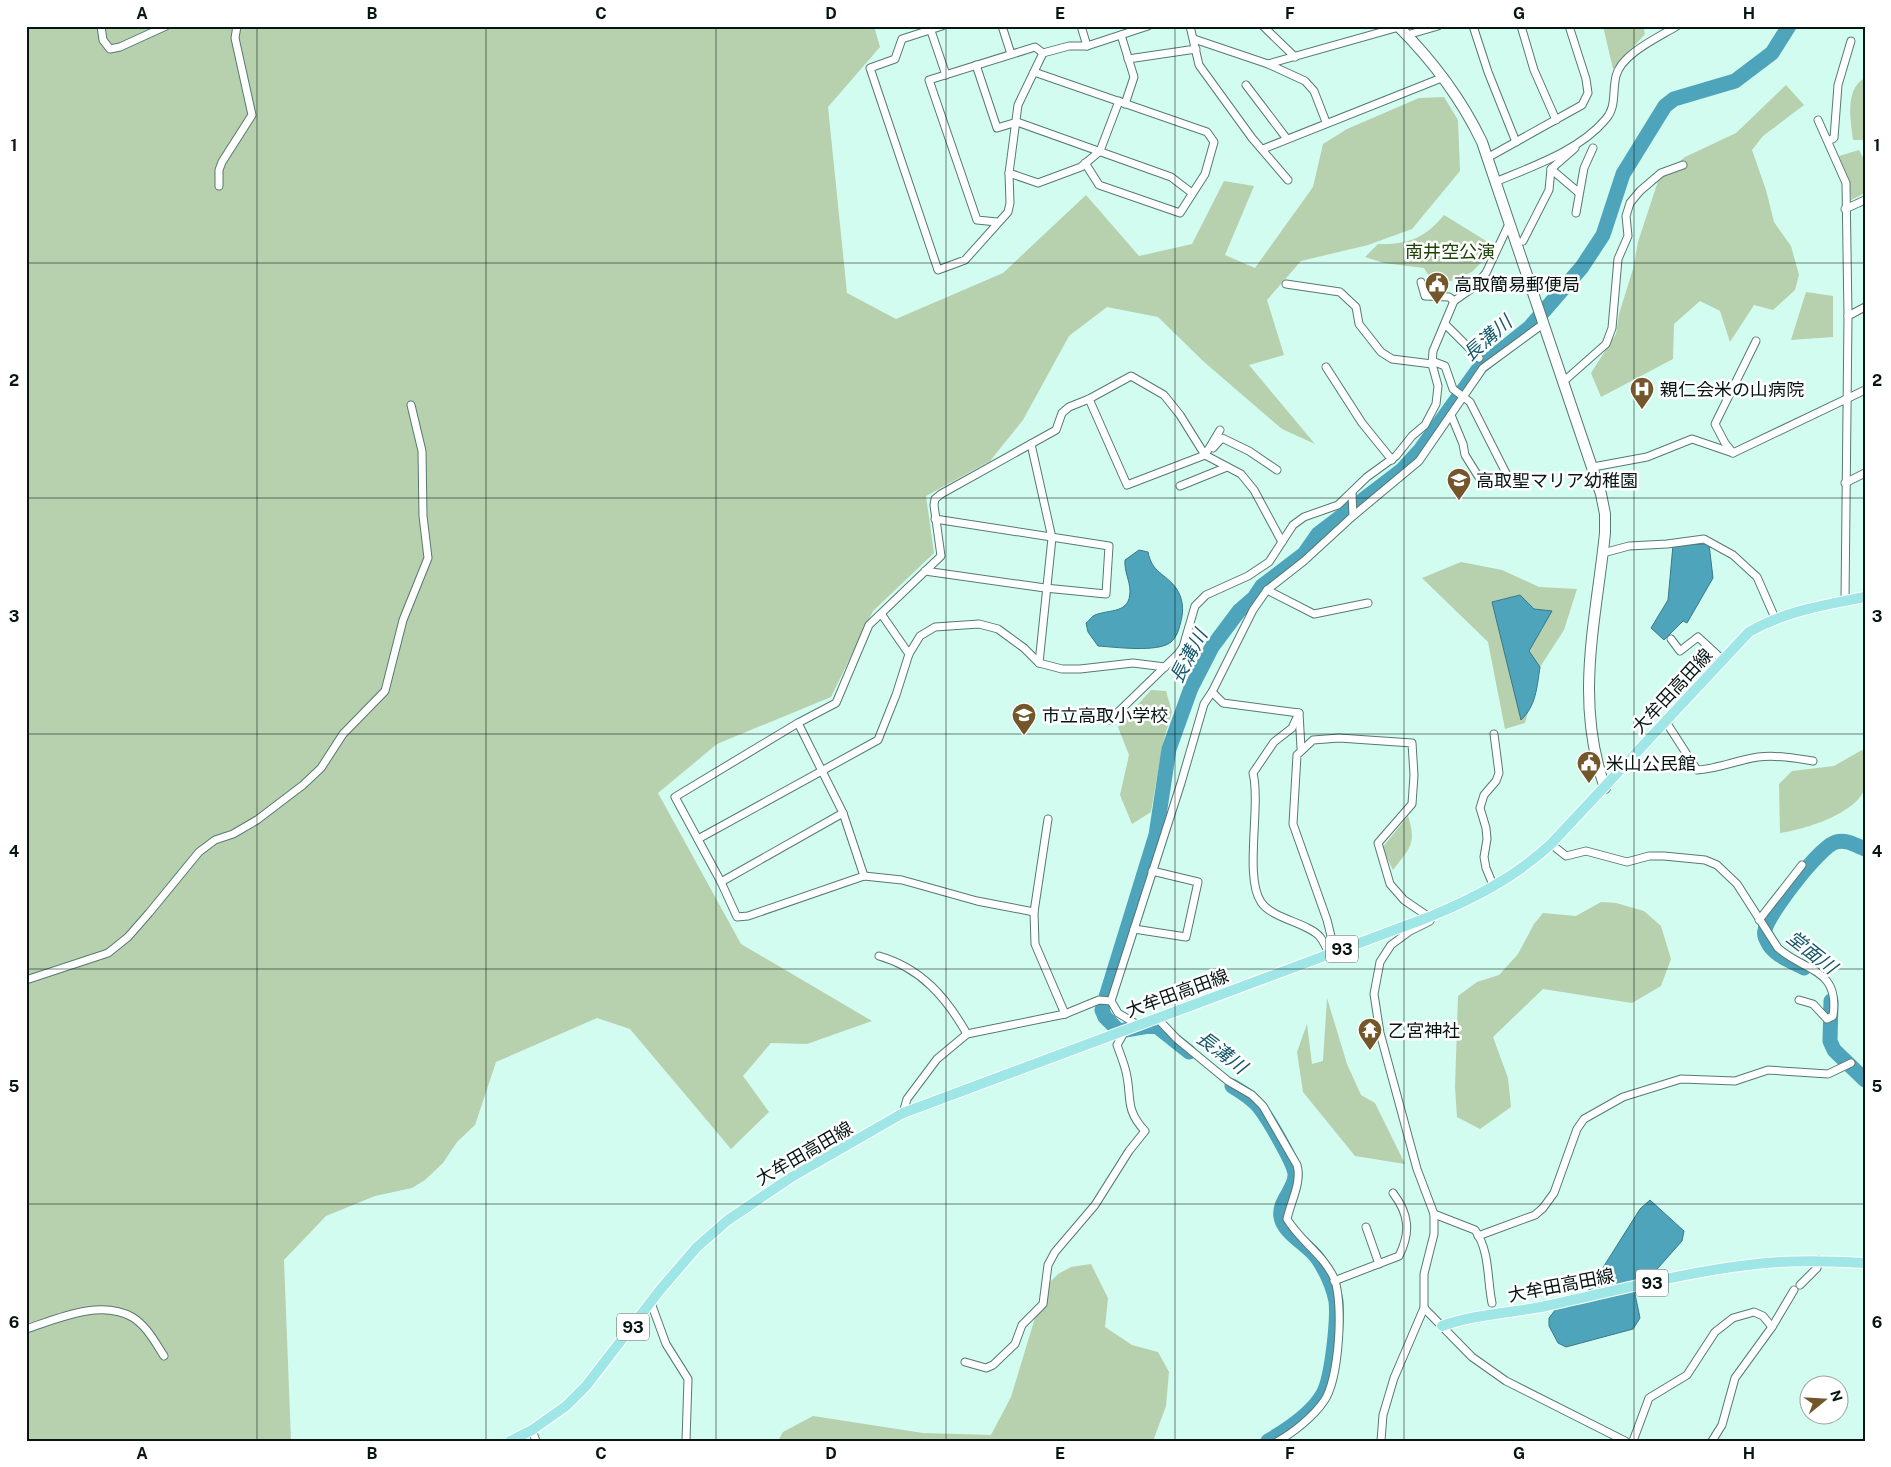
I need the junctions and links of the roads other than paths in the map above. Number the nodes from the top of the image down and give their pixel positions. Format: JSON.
{"nodes":[{"id":1,"x":101,"y":26,"type":"edge"},
{"id":2,"x":166,"y":26,"type":"edge"},
{"id":3,"x":237,"y":26,"type":"edge"},
{"id":4,"x":942,"y":26,"type":"edge"},
{"id":5,"x":1002,"y":26,"type":"edge"},
{"id":6,"x":1081,"y":26,"type":"edge"},
{"id":7,"x":1148,"y":26,"type":"edge"},
{"id":8,"x":1190,"y":26,"type":"edge"},
{"id":9,"x":1263,"y":26,"type":"edge"},
{"id":10,"x":1438,"y":26,"type":"edge"},
{"id":11,"x":1473,"y":26,"type":"edge"},
{"id":12,"x":1521,"y":26,"type":"edge"},
{"id":13,"x":1570,"y":26,"type":"edge"},
{"id":14,"x":1677,"y":26,"type":"edge"},
{"id":15,"x":1398,"y":27,"type":"edge"},
{"id":16,"x":930,"y":28,"type":"edge"},
{"id":17,"x":1121,"y":35,"type":"junction"},
{"id":18,"x":1407,"y":36,"type":"junction"},
{"id":19,"x":1194,"y":39,"type":"junction"},
{"id":20,"x":1850,"y":41,"type":"dead end"},
{"id":21,"x":1087,"y":46,"type":"junction"},
{"id":22,"x":1196,"y":48,"type":"junction"},
{"id":23,"x":1043,"y":53,"type":"junction"},
{"id":24,"x":1011,"y":54,"type":"junction"},
{"id":25,"x":1295,"y":57,"type":"junction"},
{"id":26,"x":1128,"y":59,"type":"junction"},
{"id":27,"x":1268,"y":64,"type":"junction"},
{"id":28,"x":976,"y":65,"type":"junction"},
{"id":29,"x":1034,"y":72,"type":"junction"},
{"id":30,"x":946,"y":75,"type":"junction"},
{"id":31,"x":1444,"y":77,"type":"junction"},
{"id":32,"x":1246,"y":85,"type":"dead end"},
{"id":33,"x":1122,"y":103,"type":"junction"},
{"id":34,"x":1556,"y":120,"type":"junction"},
{"id":35,"x":1818,"y":120,"type":"dead end"},
{"id":36,"x":1017,"y":122,"type":"junction"},
{"id":37,"x":1326,"y":122,"type":"junction"},
{"id":38,"x":1590,"y":134,"type":"junction"},
{"id":39,"x":1287,"y":139,"type":"junction"},
{"id":40,"x":1828,"y":141,"type":"junction"},
{"id":41,"x":1516,"y":142,"type":"junction"},
{"id":42,"x":1263,"y":148,"type":"junction"},
{"id":43,"x":1593,"y":148,"type":"dead end"},
{"id":44,"x":1100,"y":151,"type":"junction"},
{"id":45,"x":1487,"y":158,"type":"junction"},
{"id":46,"x":1085,"y":163,"type":"junction"},
{"id":47,"x":1683,"y":165,"type":"dead end"},
{"id":48,"x":1551,"y":169,"type":"junction"},
{"id":49,"x":1010,"y":174,"type":"junction"},
{"id":50,"x":1288,"y":180,"type":"dead end"},
{"id":51,"x":1495,"y":182,"type":"junction"},
{"id":52,"x":219,"y":186,"type":"dead end"},
{"id":53,"x":1578,"y":192,"type":"junction"},
{"id":54,"x":1192,"y":193,"type":"junction"},
{"id":55,"x":1865,"y":200,"type":"edge"},
{"id":56,"x":1845,"y":209,"type":"junction"},
{"id":57,"x":1576,"y":212,"type":"dead end"},
{"id":58,"x":997,"y":222,"type":"junction"},
{"id":59,"x":1509,"y":224,"type":"junction"},
{"id":60,"x":1523,"y":241,"type":"dead end"},
{"id":61,"x":1421,"y":282,"type":"dead end"},
{"id":62,"x":1286,"y":284,"type":"dead end"},
{"id":63,"x":1454,"y":301,"type":"junction"},
{"id":64,"x":1865,"y":307,"type":"edge"},
{"id":65,"x":1848,"y":316,"type":"junction"},
{"id":66,"x":1444,"y":324,"type":"junction"},
{"id":67,"x":1543,"y":324,"type":"junction"},
{"id":68,"x":1756,"y":341,"type":"dead end"},
{"id":69,"x":1479,"y":358,"type":"dead end"},
{"id":70,"x":1432,"y":362,"type":"junction"},
{"id":71,"x":1326,"y":367,"type":"dead end"},
{"id":72,"x":1563,"y":382,"type":"junction"},
{"id":73,"x":1865,"y":390,"type":"edge"},
{"id":74,"x":1464,"y":398,"type":"junction"},
{"id":75,"x":1089,"y":399,"type":"junction"},
{"id":76,"x":1847,"y":399,"type":"junction"},
{"id":77,"x":411,"y":405,"type":"dead end"},
{"id":78,"x":1451,"y":415,"type":"junction"},
{"id":79,"x":1220,"y":430,"type":"dead end"},
{"id":80,"x":1031,"y":444,"type":"junction"},
{"id":81,"x":1734,"y":453,"type":"junction"},
{"id":82,"x":1206,"y":455,"type":"junction"},
{"id":83,"x":1392,"y":460,"type":"junction"},
{"id":84,"x":1228,"y":467,"type":"junction"},
{"id":85,"x":1593,"y":467,"type":"junction"},
{"id":86,"x":1276,"y":470,"type":"dead end"},
{"id":87,"x":1506,"y":473,"type":"dead end"},
{"id":88,"x":1865,"y":473,"type":"edge"},
{"id":89,"x":1480,"y":479,"type":"dead end"},
{"id":90,"x":1845,"y":483,"type":"junction"},
{"id":91,"x":1180,"y":486,"type":"dead end"},
{"id":92,"x":1352,"y":493,"type":"junction"},
{"id":93,"x":1353,"y":516,"type":"junction"},
{"id":94,"x":935,"y":519,"type":"junction"},
{"id":95,"x":1052,"y":538,"type":"junction"},
{"id":96,"x":1282,"y":542,"type":"junction"},
{"id":97,"x":1603,"y":553,"type":"junction"},
{"id":98,"x":925,"y":571,"type":"junction"},
{"id":99,"x":1046,"y":588,"type":"junction"},
{"id":100,"x":1267,"y":590,"type":"junction"},
{"id":101,"x":1865,"y":597,"type":"edge"},
{"id":102,"x":1845,"y":601,"type":"junction"},
{"id":103,"x":1368,"y":603,"type":"dead end"},
{"id":104,"x":882,"y":615,"type":"junction"},
{"id":105,"x":1775,"y":618,"type":"junction"},
{"id":106,"x":1671,"y":639,"type":"dead end"},
{"id":107,"x":909,"y":654,"type":"junction"},
{"id":108,"x":1723,"y":660,"type":"junction"},
{"id":109,"x":1039,"y":663,"type":"junction"},
{"id":110,"x":1165,"y":667,"type":"junction"},
{"id":111,"x":1212,"y":692,"type":"junction"},
{"id":112,"x":1299,"y":713,"type":"junction"},
{"id":113,"x":1110,"y":720,"type":"dead end"},
{"id":114,"x":1666,"y":722,"type":"junction"},
{"id":115,"x":798,"y":723,"type":"junction"},
{"id":116,"x":1494,"y":734,"type":"dead end"},
{"id":117,"x":1302,"y":748,"type":"junction"},
{"id":118,"x":1813,"y":761,"type":"dead end"},
{"id":119,"x":821,"y":771,"type":"junction"},
{"id":120,"x":1605,"y":788,"type":"junction"},
{"id":121,"x":843,"y":813,"type":"junction"},
{"id":122,"x":1048,"y":819,"type":"dead end"},
{"id":123,"x":698,"y":840,"type":"junction"},
{"id":124,"x":1551,"y":844,"type":"junction"},
{"id":125,"x":1802,"y":865,"type":"dead end"},
{"id":126,"x":1152,"y":871,"type":"junction"},
{"id":127,"x":864,"y":876,"type":"junction"},
{"id":128,"x":721,"y":882,"type":"junction"},
{"id":129,"x":1494,"y":887,"type":"junction"},
{"id":130,"x":1034,"y":912,"type":"junction"},
{"id":131,"x":1429,"y":917,"type":"junction"},
{"id":132,"x":1759,"y":920,"type":"junction"},
{"id":133,"x":1134,"y":929,"type":"junction"},
{"id":134,"x":1332,"y":953,"type":"junction"},
{"id":135,"x":880,"y":956,"type":"dead end"},
{"id":136,"x":26,"y":980,"type":"edge"},
{"id":137,"x":1799,"y":1000,"type":"dead end"},
{"id":138,"x":1111,"y":1001,"type":"junction"},
{"id":139,"x":1065,"y":1014,"type":"junction"},
{"id":140,"x":1157,"y":1018,"type":"junction"},
{"id":141,"x":1138,"y":1025,"type":"junction"},
{"id":142,"x":1126,"y":1029,"type":"junction"},
{"id":143,"x":967,"y":1034,"type":"junction"},
{"id":144,"x":1851,"y":1063,"type":"dead end"},
{"id":145,"x":904,"y":1113,"type":"junction"},
{"id":146,"x":1394,"y":1193,"type":"dead end"},
{"id":147,"x":1434,"y":1214,"type":"junction"},
{"id":148,"x":1366,"y":1227,"type":"dead end"},
{"id":149,"x":1478,"y":1236,"type":"junction"},
{"id":150,"x":1820,"y":1260,"type":"junction"},
{"id":151,"x":1865,"y":1263,"type":"edge"},
{"id":152,"x":1379,"y":1264,"type":"junction"},
{"id":153,"x":1334,"y":1281,"type":"junction"},
{"id":154,"x":651,"y":1303,"type":"junction"},
{"id":155,"x":1492,"y":1303,"type":"dead end"},
{"id":156,"x":1424,"y":1308,"type":"junction"},
{"id":157,"x":1442,"y":1326,"type":"junction"},
{"id":158,"x":1772,"y":1327,"type":"junction"},
{"id":159,"x":26,"y":1329,"type":"edge"},
{"id":160,"x":164,"y":1356,"type":"dead end"},
{"id":161,"x":965,"y":1362,"type":"dead end"},
{"id":162,"x":532,"y":1430,"type":"junction"},
{"id":163,"x":510,"y":1441,"type":"edge"},
{"id":164,"x":536,"y":1441,"type":"edge"},
{"id":165,"x":686,"y":1441,"type":"edge"},
{"id":166,"x":1278,"y":1441,"type":"edge"},
{"id":167,"x":1381,"y":1441,"type":"edge"},
{"id":168,"x":1625,"y":1441,"type":"edge"},
{"id":169,"x":1633,"y":1441,"type":"edge"},
{"id":170,"x":1712,"y":1441,"type":"edge"}],
"edges":[{"from":1,"to":2,"type":"street"},
{"from":3,"to":52,"type":"street"},
{"from":4,"to":16,"type":"street"},
{"from":5,"to":24,"type":"street"},
{"from":6,"to":21,"type":"street"},
{"from":7,"to":17,"type":"street"},
{"from":8,"to":19,"type":"street"},
{"from":9,"to":25,"type":"street"},
{"from":10,"to":18,"type":"street"},
{"from":11,"to":41,"type":"street"},
{"from":12,"to":34,"type":"street"},
{"from":13,"to":34,"type":"street"},
{"from":14,"to":38,"type":"street"},
{"from":15,"to":18,"type":"street"},
{"from":15,"to":25,"type":"street"},
{"from":16,"to":30,"type":"street"},
{"from":16,"to":58,"type":"street"},
{"from":17,"to":21,"type":"street"},
{"from":17,"to":26,"type":"street"},
{"from":18,"to":31,"type":"street"},
{"from":19,"to":22,"type":"street"},
{"from":19,"to":27,"type":"street"},
{"from":20,"to":40,"type":"street"},
{"from":21,"to":23,"type":"street"},
{"from":22,"to":26,"type":"street"},
{"from":22,"to":42,"type":"street"},
{"from":23,"to":24,"type":"street"},
{"from":23,"to":29,"type":"street"},
{"from":24,"to":28,"type":"street"},
{"from":25,"to":27,"type":"street"},
{"from":26,"to":33,"type":"street"},
{"from":27,"to":37,"type":"street"},
{"from":28,"to":30,"type":"street"},
{"from":28,"to":36,"type":"street"},
{"from":29,"to":33,"type":"street"},
{"from":29,"to":36,"type":"street"},
{"from":30,"to":58,"type":"street"},
{"from":31,"to":37,"type":"street"},
{"from":31,"to":45,"type":"street"},
{"from":32,"to":39,"type":"street"},
{"from":33,"to":44,"type":"street"},
{"from":33,"to":54,"type":"street"},
{"from":34,"to":41,"type":"street"},
{"from":35,"to":40,"type":"street"},
{"from":36,"to":44,"type":"street"},
{"from":36,"to":49,"type":"street"},
{"from":37,"to":39,"type":"street"},
{"from":38,"to":48,"type":"street"},
{"from":38,"to":51,"type":"street"},
{"from":39,"to":42,"type":"street"},
{"from":40,"to":56,"type":"street"},
{"from":41,"to":45,"type":"street"},
{"from":42,"to":50,"type":"street"},
{"from":43,"to":53,"type":"street"},
{"from":44,"to":46,"type":"street"},
{"from":44,"to":54,"type":"street"},
{"from":45,"to":51,"type":"street"},
{"from":46,"to":49,"type":"street"},
{"from":46,"to":54,"type":"street"},
{"from":47,"to":72,"type":"street"},
{"from":48,"to":53,"type":"street"},
{"from":48,"to":60,"type":"street"},
{"from":49,"to":58,"type":"street"},
{"from":51,"to":59,"type":"street"},
{"from":53,"to":57,"type":"street"},
{"from":55,"to":56,"type":"street"},
{"from":56,"to":65,"type":"street"},
{"from":59,"to":63,"type":"street"},
{"from":59,"to":67,"type":"street"},
{"from":61,"to":63,"type":"street"},
{"from":62,"to":70,"type":"street"},
{"from":63,"to":66,"type":"street"},
{"from":64,"to":65,"type":"street"},
{"from":65,"to":76,"type":"street"},
{"from":66,"to":69,"type":"street"},
{"from":66,"to":70,"type":"street"},
{"from":67,"to":72,"type":"street"},
{"from":67,"to":74,"type":"street"},
{"from":68,"to":81,"type":"street"},
{"from":70,"to":74,"type":"street"},
{"from":70,"to":83,"type":"street"},
{"from":71,"to":83,"type":"street"},
{"from":72,"to":85,"type":"street"},
{"from":73,"to":76,"type":"street"},
{"from":74,"to":78,"type":"street"},
{"from":74,"to":87,"type":"street"},
{"from":75,"to":80,"type":"street"},
{"from":75,"to":82,"type":"street"},
{"from":75,"to":82,"type":"street"},
{"from":76,"to":81,"type":"street"},
{"from":76,"to":90,"type":"street"},
{"from":77,"to":136,"type":"street"},
{"from":78,"to":89,"type":"street"},
{"from":78,"to":93,"type":"street"},
{"from":79,"to":82,"type":"street"},
{"from":80,"to":94,"type":"street"},
{"from":80,"to":95,"type":"street"},
{"from":81,"to":85,"type":"street"},
{"from":82,"to":84,"type":"street"},
{"from":82,"to":86,"type":"street"},
{"from":83,"to":92,"type":"street"},
{"from":84,"to":91,"type":"street"},
{"from":84,"to":96,"type":"street"},
{"from":85,"to":97,"type":"street"},
{"from":88,"to":90,"type":"street"},
{"from":90,"to":102,"type":"street"},
{"from":92,"to":93,"type":"street"},
{"from":92,"to":96,"type":"street"},
{"from":93,"to":100,"type":"street"},
{"from":94,"to":95,"type":"street"},
{"from":94,"to":98,"type":"street"},
{"from":95,"to":99,"type":"street"},
{"from":95,"to":99,"type":"street"},
{"from":96,"to":110,"type":"street"},
{"from":97,"to":105,"type":"street"},
{"from":97,"to":120,"type":"street"},
{"from":98,"to":99,"type":"street"},
{"from":98,"to":104,"type":"street"},
{"from":99,"to":109,"type":"street"},
{"from":100,"to":103,"type":"street"},
{"from":100,"to":111,"type":"street"},
{"from":101,"to":102,"type":"main road","name":"大牟田高田線","number":"93"},
{"from":102,"to":105,"type":"main road","name":"大牟田高田線","number":"93"},
{"from":104,"to":107,"type":"street"},
{"from":104,"to":115,"type":"street"},
{"from":105,"to":108,"type":"main road","name":"大牟田高田線","number":"93"},
{"from":106,"to":108,"type":"street"},
{"from":107,"to":109,"type":"street"},
{"from":107,"to":119,"type":"street"},
{"from":108,"to":114,"type":"main road","name":"大牟田高田線","number":"93"},
{"from":109,"to":110,"type":"street"},
{"from":110,"to":113,"type":"street"},
{"from":111,"to":112,"type":"street"},
{"from":111,"to":126,"type":"street"},
{"from":112,"to":117,"type":"street"},
{"from":112,"to":134,"type":"street"},
{"from":114,"to":118,"type":"street"},
{"from":114,"to":120,"type":"main road","name":"大牟田高田線","number":"93"},
{"from":115,"to":119,"type":"street"},
{"from":115,"to":123,"type":"street"},
{"from":116,"to":129,"type":"street"},
{"from":117,"to":131,"type":"street"},
{"from":117,"to":134,"type":"street"},
{"from":119,"to":121,"type":"street"},
{"from":119,"to":123,"type":"street"},
{"from":120,"to":124,"type":"main road","name":"大牟田高田線","number":"93"},
{"from":121,"to":127,"type":"street"},
{"from":121,"to":128,"type":"street"},
{"from":122,"to":130,"type":"street"},
{"from":123,"to":128,"type":"street"},
{"from":124,"to":129,"type":"main road","name":"大牟田高田線","number":"93"},
{"from":124,"to":132,"type":"street"},
{"from":125,"to":132,"type":"street"},
{"from":126,"to":133,"type":"street"},
{"from":126,"to":133,"type":"street"},
{"from":127,"to":128,"type":"street"},
{"from":127,"to":130,"type":"street"},
{"from":129,"to":131,"type":"main road","name":"大牟田高田線","number":"93"},
{"from":130,"to":139,"type":"street"},
{"from":131,"to":134,"type":"main road","name":"大牟田高田線","number":"93"},
{"from":131,"to":147,"type":"street"},
{"from":132,"to":137,"type":"street"},
{"from":133,"to":138,"type":"street"},
{"from":134,"to":140,"type":"main road","name":"大牟田高田線","number":"93"},
{"from":135,"to":143,"type":"street"},
{"from":138,"to":139,"type":"street"},
{"from":138,"to":141,"type":"street"},
{"from":139,"to":143,"type":"street"},
{"from":140,"to":141,"type":"main road","name":"大牟田高田線","number":"93"},
{"from":140,"to":153,"type":"street"},
{"from":141,"to":142,"type":"main road","name":"大牟田高田線","number":"93"},
{"from":142,"to":145,"type":"main road","name":"大牟田高田線","number":"93"},
{"from":142,"to":161,"type":"street"},
{"from":143,"to":145,"type":"street"},
{"from":144,"to":149,"type":"street"},
{"from":145,"to":154,"type":"main road","name":"大牟田高田線","number":"93"},
{"from":146,"to":152,"type":"street"},
{"from":147,"to":149,"type":"street"},
{"from":147,"to":156,"type":"street"},
{"from":148,"to":152,"type":"street"},
{"from":149,"to":155,"type":"street"},
{"from":150,"to":151,"type":"main road","name":"大牟田高田線","number":"93"},
{"from":150,"to":157,"type":"main road","name":"大牟田高田線","number":"93"},
{"from":150,"to":158,"type":"street"},
{"from":152,"to":153,"type":"street"},
{"from":153,"to":166,"type":"street"},
{"from":154,"to":162,"type":"main road","name":"大牟田高田線","number":"93"},
{"from":154,"to":165,"type":"street"},
{"from":156,"to":157,"type":"street"},
{"from":156,"to":167,"type":"street"},
{"from":157,"to":168,"type":"street"},
{"from":158,"to":169,"type":"street"},
{"from":158,"to":170,"type":"street"},
{"from":159,"to":160,"type":"street"},
{"from":162,"to":163,"type":"main road","name":"大牟田高田線","number":"93"},
{"from":162,"to":164,"type":"street"}]}
